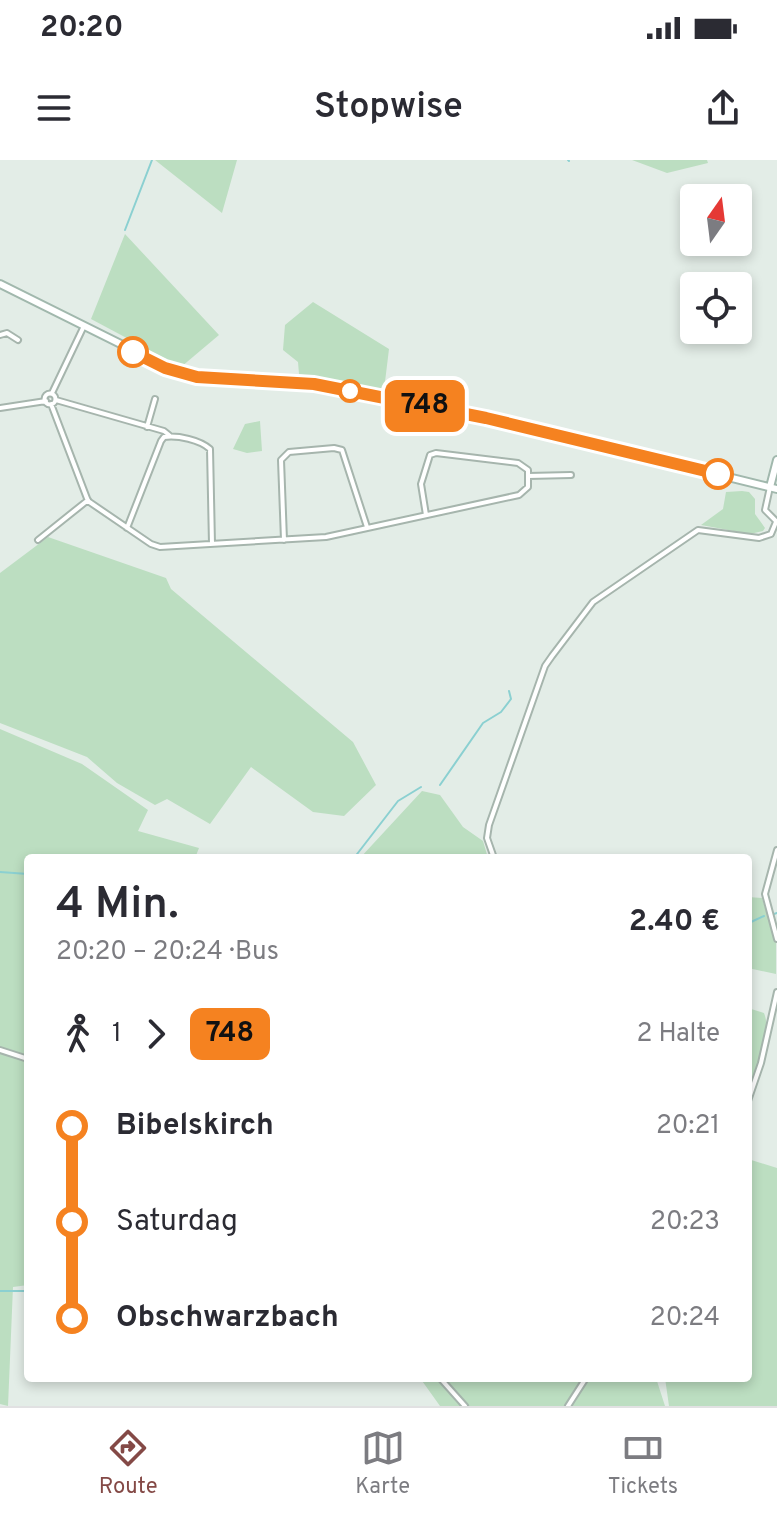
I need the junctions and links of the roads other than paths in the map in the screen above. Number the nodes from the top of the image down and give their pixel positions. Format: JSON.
{"nodes":[{"id":1,"x":0,"y":284,"type":"edge"},
{"id":2,"x":83,"y":328,"type":"junction"},
{"id":3,"x":0,"y":335,"type":"edge"},
{"id":4,"x":18,"y":340,"type":"dead end"},
{"id":5,"x":52,"y":393,"type":"junction"},
{"id":6,"x":155,"y":399,"type":"dead end"},
{"id":7,"x":51,"y":402,"type":"junction"},
{"id":8,"x":0,"y":408,"type":"edge"},
{"id":9,"x":147,"y":427,"type":"junction"},
{"id":10,"x":169,"y":435,"type":"junction"},
{"id":11,"x":777,"y":460,"type":"edge"},
{"id":12,"x":571,"y":475,"type":"dead end"},
{"id":13,"x":528,"y":476,"type":"junction"},
{"id":14,"x":773,"y":488,"type":"edge"},
{"id":15,"x":88,"y":500,"type":"junction"},
{"id":16,"x":426,"y":515,"type":"junction"},
{"id":17,"x":777,"y":522,"type":"edge"},
{"id":18,"x":367,"y":527,"type":"junction"},
{"id":19,"x":127,"y":528,"type":"junction"},
{"id":20,"x":38,"y":540,"type":"dead end"},
{"id":21,"x":284,"y":540,"type":"junction"},
{"id":22,"x":212,"y":544,"type":"junction"},
{"id":23,"x":777,"y":850,"type":"edge"},
{"id":24,"x":493,"y":854,"type":"edge"},
{"id":25,"x":777,"y":939,"type":"edge"},
{"id":26,"x":777,"y":992,"type":"edge"},
{"id":27,"x":0,"y":1050,"type":"edge"},
{"id":28,"x":24,"y":1058,"type":"edge"},
{"id":29,"x":752,"y":1089,"type":"edge"},
{"id":30,"x":444,"y":1382,"type":"edge"},
{"id":31,"x":583,"y":1382,"type":"edge"},
{"id":32,"x":465,"y":1406,"type":"edge"},
{"id":33,"x":568,"y":1406,"type":"edge"}],
"edges":[{"from":1,"to":2,"type":"main road"},
{"from":2,"to":5,"type":"street"},
{"from":2,"to":14,"type":"main road"},
{"from":3,"to":4,"type":"street"},
{"from":5,"to":7,"type":"street"},
{"from":5,"to":7,"type":"street"},
{"from":6,"to":9,"type":"street"},
{"from":7,"to":8,"type":"street"},
{"from":7,"to":9,"type":"street"},
{"from":7,"to":15,"type":"street"},
{"from":9,"to":10,"type":"street"},
{"from":10,"to":19,"type":"street"},
{"from":10,"to":22,"type":"street"},
{"from":11,"to":14,"type":"main road"},
{"from":12,"to":13,"type":"street"},
{"from":13,"to":16,"type":"street"},
{"from":13,"to":16,"type":"street"},
{"from":14,"to":17,"type":"street"},
{"from":15,"to":19,"type":"street"},
{"from":15,"to":20,"type":"street"},
{"from":16,"to":18,"type":"street"},
{"from":17,"to":24,"type":"street"},
{"from":18,"to":21,"type":"street"},
{"from":18,"to":21,"type":"street"},
{"from":19,"to":22,"type":"street"},
{"from":21,"to":22,"type":"street"},
{"from":23,"to":25,"type":"street"},
{"from":26,"to":29,"type":"street"},
{"from":27,"to":28,"type":"street"},
{"from":30,"to":32,"type":"street"},
{"from":31,"to":33,"type":"street"}]}
